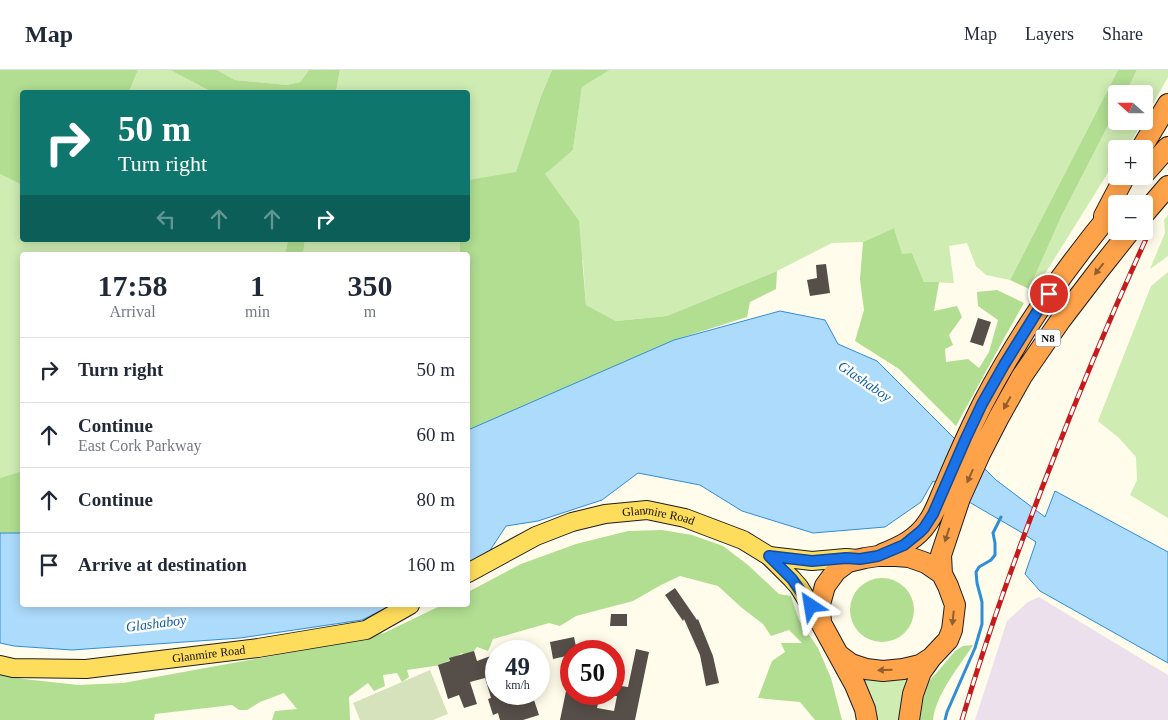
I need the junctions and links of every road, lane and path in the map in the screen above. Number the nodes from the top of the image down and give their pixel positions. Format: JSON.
{"nodes":[{"id":1,"x":1168,"y":104,"type":"edge"},
{"id":2,"x":1147,"y":140,"type":"edge"},
{"id":3,"x":1168,"y":147,"type":"edge"},
{"id":4,"x":1153,"y":164,"type":"edge"},
{"id":5,"x":1120,"y":185,"type":"edge"},
{"id":6,"x":1135,"y":185,"type":"edge"},
{"id":7,"x":1168,"y":186,"type":"edge"},
{"id":8,"x":1126,"y":195,"type":"edge"},
{"id":9,"x":1153,"y":204,"type":"edge"},
{"id":10,"x":1108,"y":217,"type":"edge"},
{"id":11,"x":1096,"y":231,"type":"junction"},
{"id":12,"x":1123,"y":240,"type":"edge"},
{"id":13,"x":952,"y":493,"type":"junction"},
{"id":14,"x":769,"y":556,"type":"junction"},
{"id":15,"x":869,"y":558,"type":"junction"},
{"id":16,"x":470,"y":572,"type":"edge"},
{"id":17,"x":942,"y":574,"type":"junction"},
{"id":18,"x":406,"y":607,"type":"edge"},
{"id":19,"x":821,"y":623,"type":"junction"},
{"id":20,"x":839,"y":655,"type":"junction"},
{"id":21,"x":931,"y":658,"type":"junction"},
{"id":22,"x":0,"y":665,"type":"edge"},
{"id":23,"x":867,"y":720,"type":"edge"},
{"id":24,"x":909,"y":720,"type":"edge"}],
"edges":[{"from":1,"to":2,"type":"highway"},
{"from":3,"to":4,"type":"highway"},
{"from":5,"to":11,"type":"highway"},
{"from":6,"to":8,"type":"highway"},
{"from":7,"to":9,"type":"highway"},
{"from":10,"to":11,"type":"highway"},
{"from":11,"to":13,"type":"highway","number":"N8"},
{"from":12,"to":13,"type":"highway","number":"N8","one_way":true},
{"from":13,"to":15,"type":"highway","number":"N8"},
{"from":13,"to":17,"type":"highway","number":"N8","one_way":true},
{"from":14,"to":15,"type":"main road"},
{"from":14,"to":16,"type":"main road","name":"Glanmire Road"},
{"from":14,"to":19,"type":"main road","name":"Glanmire Road"},
{"from":15,"to":17,"type":"highway","number":"N8"},
{"from":15,"to":19,"type":"highway","number":"N8"},
{"from":17,"to":21,"type":"highway","number":"N8","one_way":true},
{"from":18,"to":22,"type":"main road","name":"Glanmire Road"},
{"from":19,"to":20,"type":"highway"},
{"from":21,"to":20,"type":"highway","number":"N8","one_way":true},
{"from":20,"to":23,"type":"highway"},
{"from":21,"to":24,"type":"highway","number":"N8"}]}
